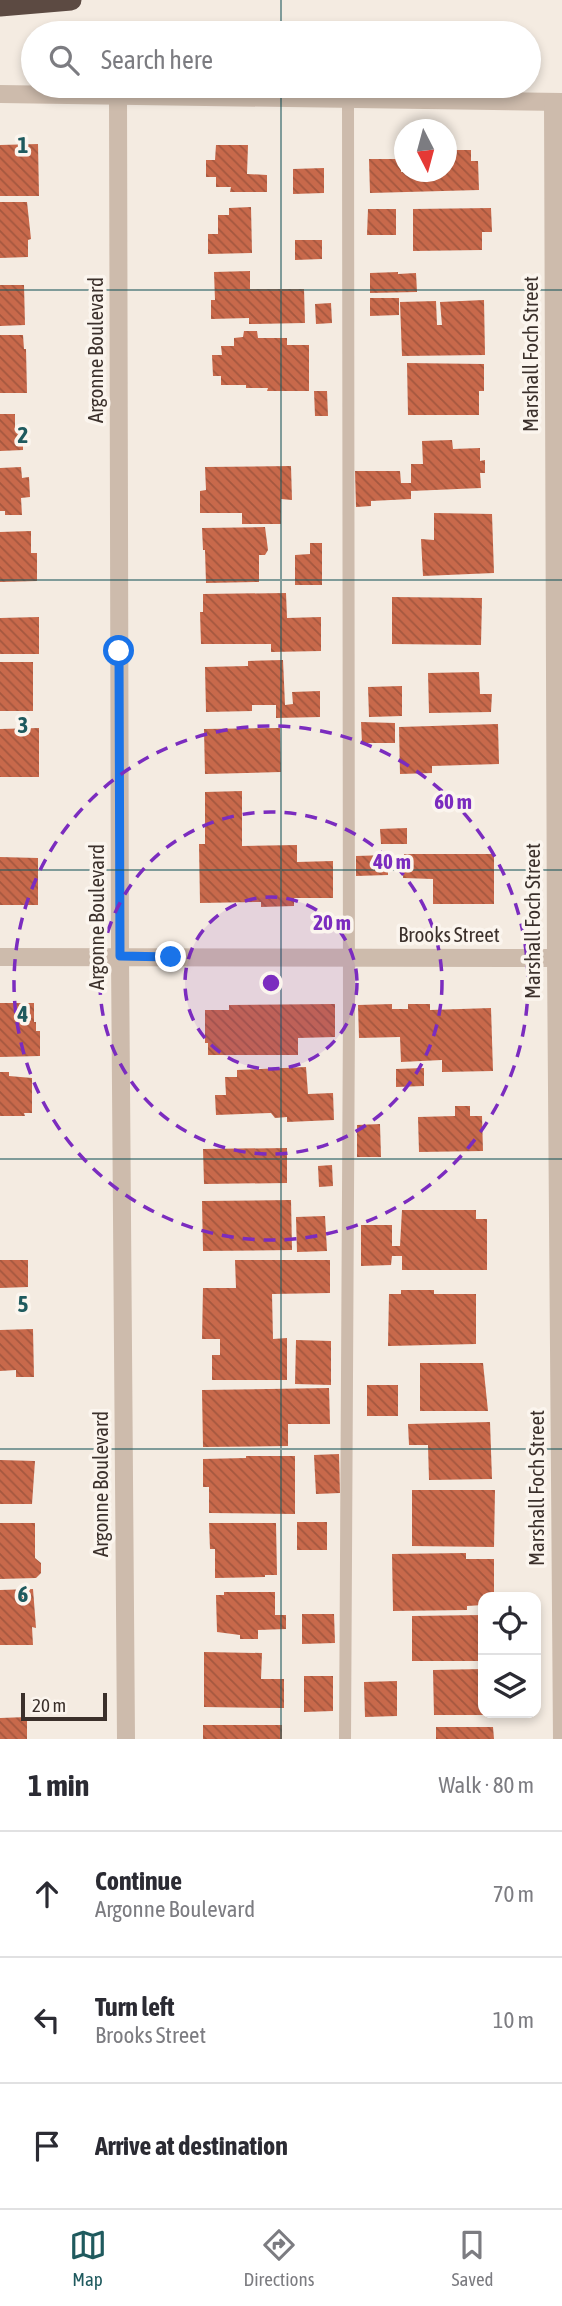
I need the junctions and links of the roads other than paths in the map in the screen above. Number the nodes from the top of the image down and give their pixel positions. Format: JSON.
{"nodes":[{"id":1,"x":71,"y":0,"type":"edge"},
{"id":2,"x":8,"y":5,"type":"edge"},
{"id":3,"x":0,"y":94,"type":"edge"},
{"id":4,"x":21,"y":94,"type":"edge"},
{"id":5,"x":118,"y":98,"type":"edge"},
{"id":6,"x":290,"y":98,"type":"edge"},
{"id":7,"x":348,"y":99,"type":"junction"},
{"id":8,"x":557,"y":102,"type":"edge"},
{"id":9,"x":120,"y":956,"type":"junction"},
{"id":10,"x":0,"y":957,"type":"edge"},
{"id":11,"x":348,"y":957,"type":"junction"},
{"id":12,"x":559,"y":958,"type":"edge"},
{"id":13,"x":126,"y":1739,"type":"edge"},
{"id":14,"x":345,"y":1739,"type":"edge"},
{"id":15,"x":562,"y":1739,"type":"edge"}],
"edges":[{"from":1,"to":2,"type":"highway"},
{"from":3,"to":4,"type":"street"},
{"from":5,"to":9,"type":"street","name":"Argonne Boulevard"},
{"from":6,"to":7,"type":"street"},
{"from":7,"to":8,"type":"street"},
{"from":7,"to":11,"type":"lane"},
{"from":8,"to":12,"type":"street","name":"Marshall Foch Street"},
{"from":9,"to":10,"type":"street","name":"Brooks Street"},
{"from":9,"to":11,"type":"street","name":"Brooks Street"},
{"from":9,"to":13,"type":"street","name":"Argonne Boulevard"},
{"from":11,"to":12,"type":"street","name":"Brooks Street"},
{"from":11,"to":14,"type":"lane"},
{"from":12,"to":15,"type":"street","name":"Marshall Foch Street"}]}
